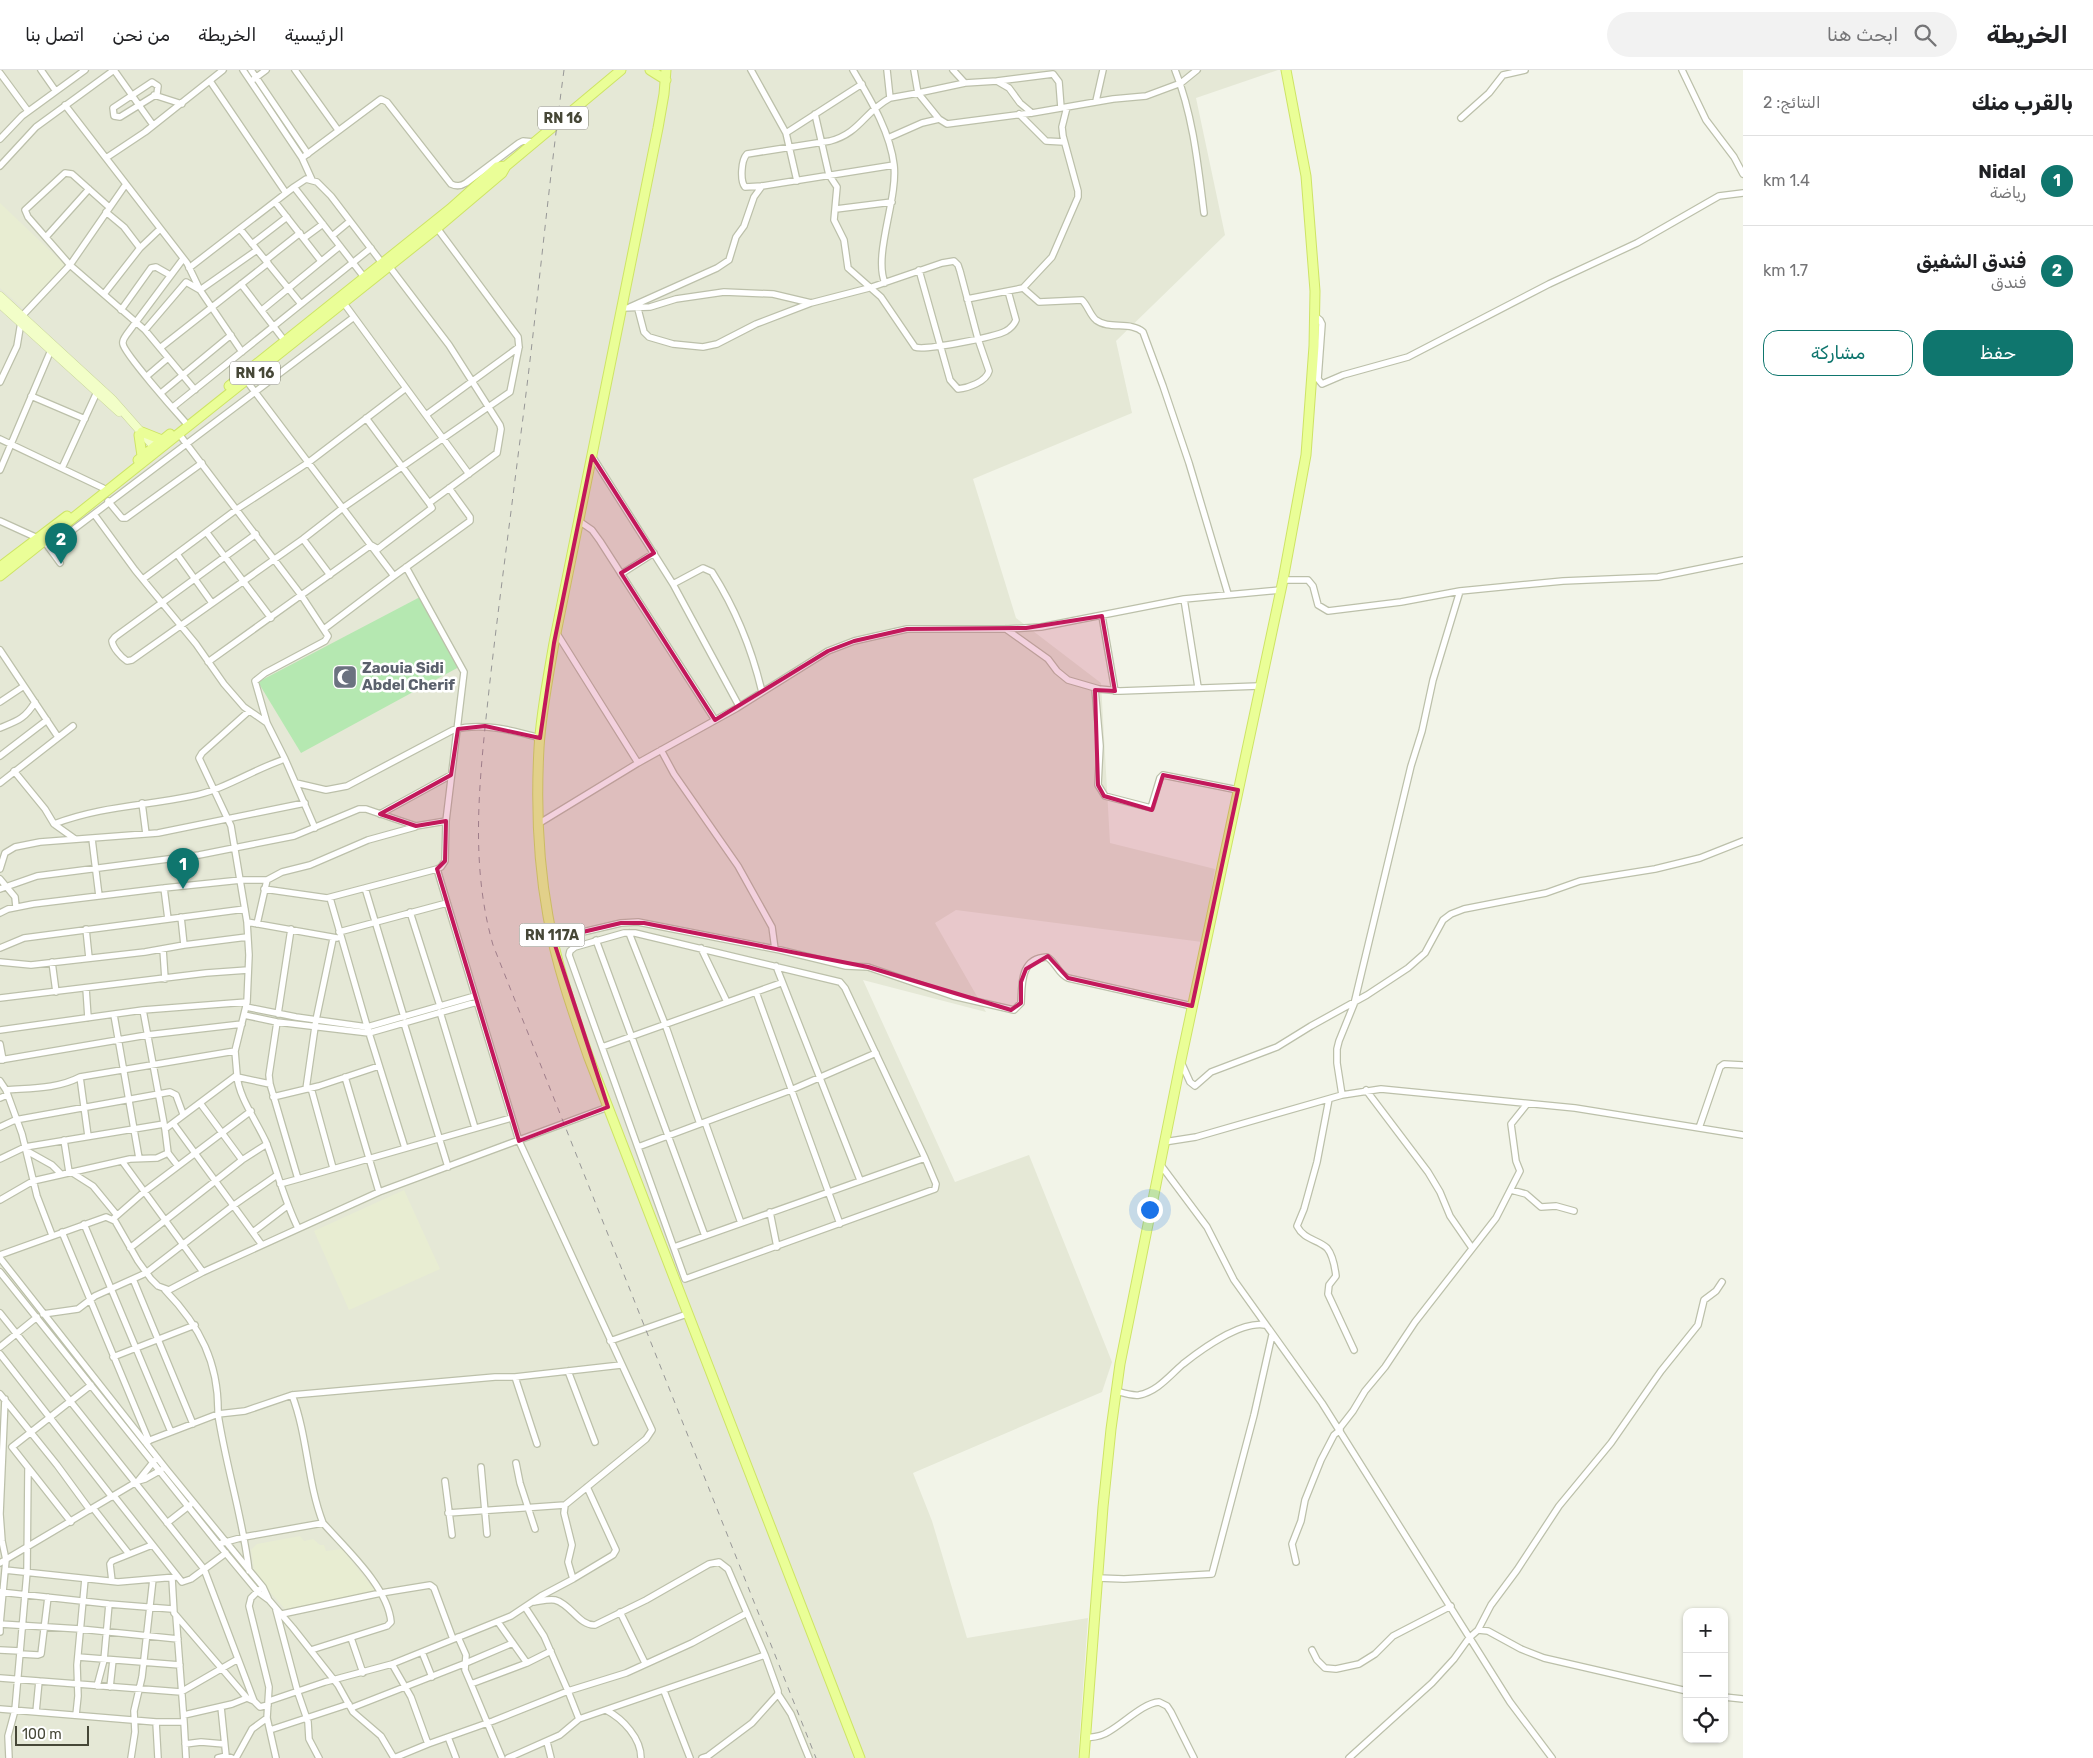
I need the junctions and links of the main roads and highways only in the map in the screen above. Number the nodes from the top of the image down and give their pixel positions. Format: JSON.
{"nodes":[{"id":1,"x":621,"y":70,"type":"edge"},
{"id":2,"x":650,"y":70,"type":"edge"},
{"id":3,"x":1286,"y":70,"type":"edge"},
{"id":4,"x":667,"y":74,"type":"edge"},
{"id":5,"x":506,"y":166,"type":"junction"},
{"id":6,"x":385,"y":264,"type":"junction"},
{"id":7,"x":286,"y":344,"type":"junction"},
{"id":8,"x":162,"y":440,"type":"junction"},
{"id":9,"x":154,"y":450,"type":"junction"},
{"id":10,"x":142,"y":456,"type":"junction"},
{"id":11,"x":105,"y":495,"type":"junction"},
{"id":12,"x":43,"y":542,"type":"junction"},
{"id":13,"x":0,"y":567,"type":"edge"},
{"id":14,"x":0,"y":576,"type":"edge"},
{"id":15,"x":860,"y":1758,"type":"edge"},
{"id":16,"x":1084,"y":1758,"type":"edge"}],
"edges":[{"from":1,"to":5,"type":"main road","number":"RN 16"},
{"from":2,"to":4,"type":"main road"},
{"from":3,"to":16,"type":"main road"},
{"from":4,"to":15,"type":"main road","number":"RN 117A"},
{"from":5,"to":6,"type":"main road","number":"RN 16"},
{"from":5,"to":6,"type":"main road","number":"RN 16"},
{"from":6,"to":7,"type":"main road","number":"RN 16"},
{"from":6,"to":7,"type":"main road","number":"RN 16"},
{"from":7,"to":8,"type":"main road","number":"RN 16"},
{"from":7,"to":9,"type":"main road","number":"RN 16"},
{"from":8,"to":9,"type":"main road","number":"RN 16"},
{"from":8,"to":10,"type":"main road"},
{"from":9,"to":10,"type":"main road","number":"RN 16"},
{"from":9,"to":11,"type":"main road","number":"RN 16"},
{"from":10,"to":11,"type":"main road","number":"RN 16"},
{"from":11,"to":12,"type":"main road","number":"RN 16"},
{"from":12,"to":13,"type":"main road","number":"RN 16"},
{"from":12,"to":14,"type":"main road","number":"RN 16"}]}
